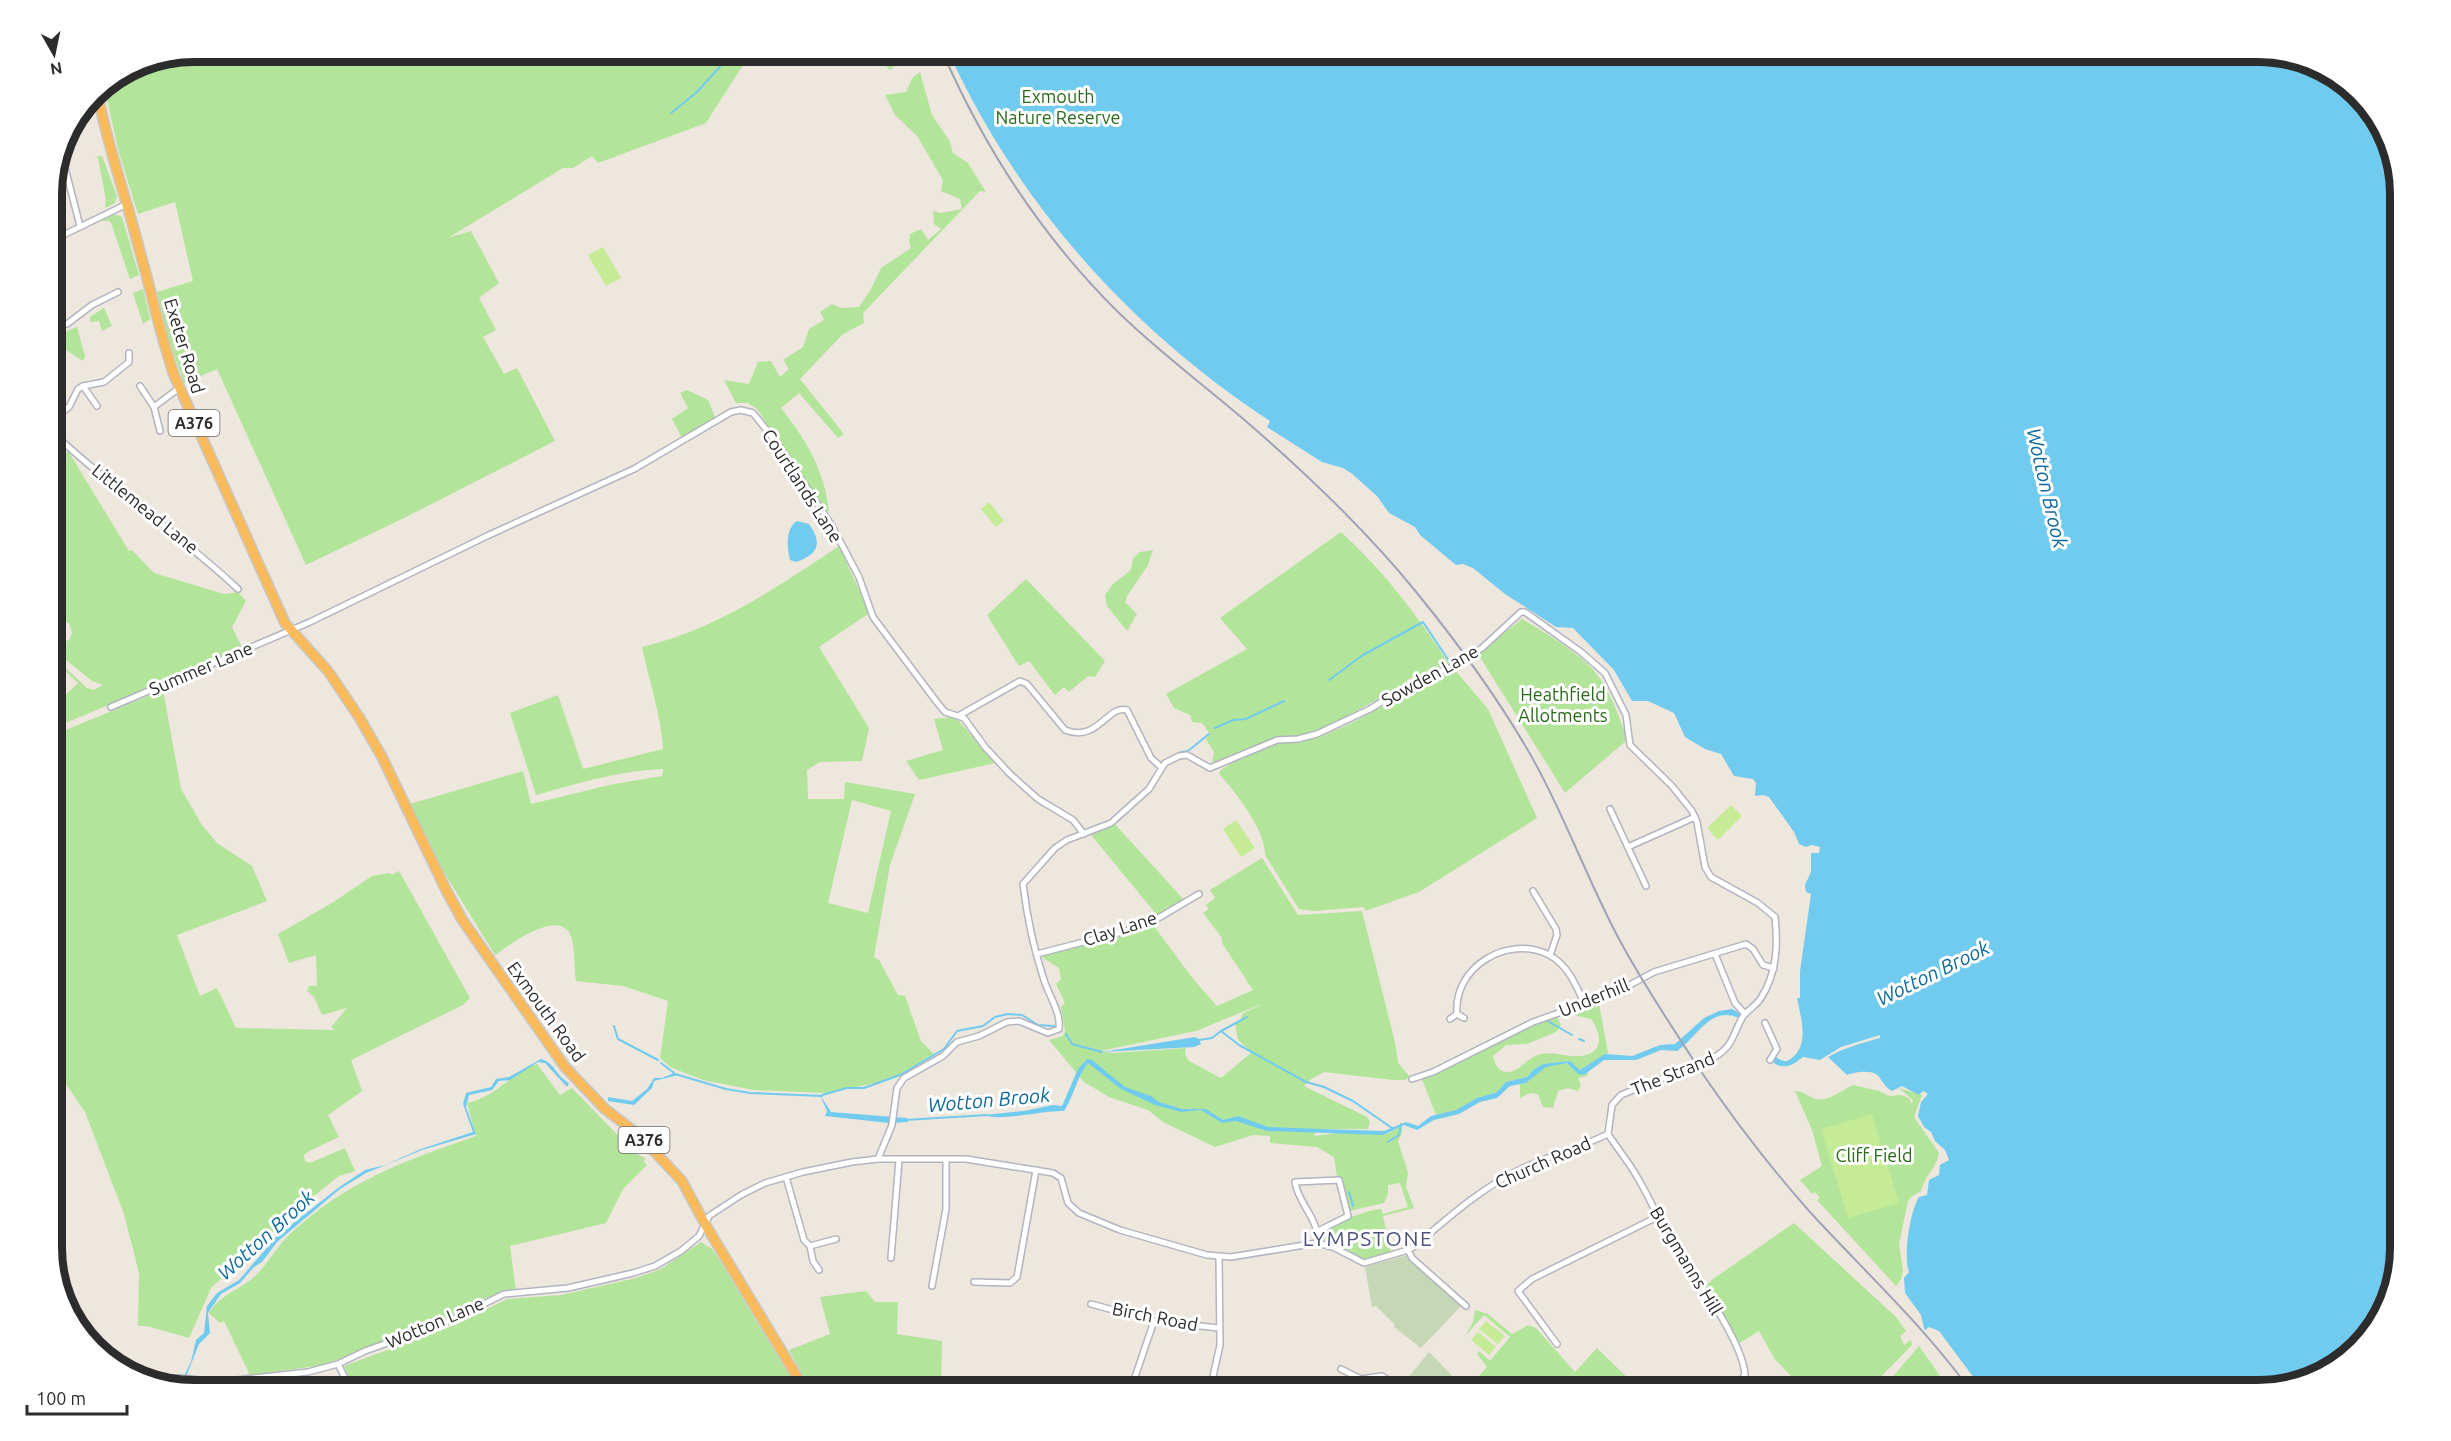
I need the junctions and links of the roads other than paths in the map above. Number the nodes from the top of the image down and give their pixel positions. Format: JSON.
{"nodes":[{"id":1,"x":99,"y":101,"type":"edge"},
{"id":2,"x":65,"y":166,"type":"edge"},
{"id":3,"x":127,"y":204,"type":"junction"},
{"id":4,"x":80,"y":226,"type":"junction"},
{"id":5,"x":62,"y":235,"type":"edge"},
{"id":6,"x":118,"y":292,"type":"dead end"},
{"id":7,"x":62,"y":325,"type":"edge"},
{"id":8,"x":129,"y":352,"type":"dead end"},
{"id":9,"x":83,"y":386,"type":"junction"},
{"id":10,"x":140,"y":386,"type":"dead end"},
{"id":11,"x":178,"y":388,"type":"junction"},
{"id":12,"x":97,"y":406,"type":"dead end"},
{"id":13,"x":154,"y":407,"type":"junction"},
{"id":14,"x":62,"y":412,"type":"edge"},
{"id":15,"x":160,"y":431,"type":"dead end"},
{"id":16,"x":62,"y":440,"type":"edge"},
{"id":17,"x":835,"y":520,"type":"dead end"},
{"id":18,"x":832,"y":526,"type":"junction"},
{"id":19,"x":238,"y":589,"type":"dead end"},
{"id":20,"x":291,"y":631,"type":"junction"},
{"id":21,"x":111,"y":707,"type":"dead end"},
{"id":22,"x":960,"y":716,"type":"junction"},
{"id":23,"x":1161,"y":767,"type":"junction"},
{"id":24,"x":1610,"y":809,"type":"dead end"},
{"id":25,"x":1695,"y":817,"type":"junction"},
{"id":26,"x":1084,"y":834,"type":"junction"},
{"id":27,"x":1628,"y":847,"type":"junction"},
{"id":28,"x":1646,"y":886,"type":"dead end"},
{"id":29,"x":1533,"y":891,"type":"dead end"},
{"id":30,"x":1199,"y":894,"type":"dead end"},
{"id":31,"x":1551,"y":903,"type":"dead end"},
{"id":32,"x":1544,"y":906,"type":"junction"},
{"id":33,"x":1775,"y":917,"type":"joint"},
{"id":34,"x":1037,"y":954,"type":"junction"},
{"id":35,"x":1715,"y":954,"type":"junction"},
{"id":36,"x":1550,"y":956,"type":"junction"},
{"id":37,"x":1774,"y":968,"type":"junction"},
{"id":38,"x":1584,"y":1003,"type":"junction"},
{"id":39,"x":1457,"y":1014,"type":"junction"},
{"id":40,"x":1745,"y":1014,"type":"junction"},
{"id":41,"x":1464,"y":1018,"type":"dead end"},
{"id":42,"x":1450,"y":1019,"type":"dead end"},
{"id":43,"x":1765,"y":1023,"type":"dead end"},
{"id":44,"x":1770,"y":1060,"type":"dead end"},
{"id":45,"x":1412,"y":1079,"type":"dead end"},
{"id":46,"x":1608,"y":1134,"type":"junction"},
{"id":47,"x":878,"y":1159,"type":"junction"},
{"id":48,"x":899,"y":1160,"type":"junction"},
{"id":49,"x":946,"y":1160,"type":"junction"},
{"id":50,"x":1036,"y":1170,"type":"junction"},
{"id":51,"x":786,"y":1177,"type":"junction"},
{"id":52,"x":1657,"y":1217,"type":"junction"},
{"id":53,"x":705,"y":1224,"type":"junction"},
{"id":54,"x":1318,"y":1231,"type":"junction"},
{"id":55,"x":836,"y":1239,"type":"dead end"},
{"id":56,"x":1317,"y":1242,"type":"junction"},
{"id":57,"x":810,"y":1246,"type":"junction"},
{"id":58,"x":1408,"y":1250,"type":"junction"},
{"id":59,"x":1219,"y":1256,"type":"junction"},
{"id":60,"x":891,"y":1258,"type":"dead end"},
{"id":61,"x":819,"y":1270,"type":"dead end"},
{"id":62,"x":974,"y":1282,"type":"dead end"},
{"id":63,"x":932,"y":1286,"type":"dead end"},
{"id":64,"x":1091,"y":1304,"type":"dead end"},
{"id":65,"x":1466,"y":1306,"type":"dead end"},
{"id":66,"x":1154,"y":1321,"type":"junction"},
{"id":67,"x":1219,"y":1328,"type":"junction"},
{"id":68,"x":1557,"y":1344,"type":"dead end"},
{"id":69,"x":338,"y":1364,"type":"junction"},
{"id":70,"x":1341,"y":1369,"type":"dead end"},
{"id":71,"x":176,"y":1378,"type":"edge"},
{"id":72,"x":199,"y":1380,"type":"edge"},
{"id":73,"x":246,"y":1380,"type":"edge"},
{"id":74,"x":346,"y":1380,"type":"edge"},
{"id":75,"x":799,"y":1380,"type":"edge"},
{"id":76,"x":1134,"y":1380,"type":"edge"},
{"id":77,"x":1212,"y":1380,"type":"edge"},
{"id":78,"x":1391,"y":1380,"type":"edge"},
{"id":79,"x":1741,"y":1380,"type":"edge"}],
"edges":[{"from":1,"to":3,"type":"highway","name":"Exeter Road","number":"A376"},
{"from":2,"to":4,"type":"street"},
{"from":3,"to":4,"type":"street"},
{"from":3,"to":11,"type":"highway","name":"Exeter Road","number":"A376"},
{"from":4,"to":5,"type":"street"},
{"from":6,"to":7,"type":"street"},
{"from":8,"to":9,"type":"street"},
{"from":9,"to":12,"type":"street"},
{"from":9,"to":14,"type":"street"},
{"from":10,"to":13,"type":"street"},
{"from":11,"to":13,"type":"street"},
{"from":11,"to":20,"type":"highway","name":"Exeter Road","number":"A376"},
{"from":13,"to":15,"type":"street"},
{"from":16,"to":19,"type":"street","name":"Littlemead Lane"},
{"from":17,"to":18,"type":"street"},
{"from":18,"to":20,"type":"street","name":"Courtlands Lane"},
{"from":18,"to":22,"type":"street","name":"Courtlands Lane"},
{"from":20,"to":21,"type":"street","name":"Summer Lane"},
{"from":20,"to":53,"type":"highway","name":"Exmouth Road","number":"A376"},
{"from":22,"to":23,"type":"street"},
{"from":22,"to":26,"type":"street","name":"Courtlands Lane"},
{"from":23,"to":25,"type":"street","name":"Sowden Lane"},
{"from":23,"to":26,"type":"street"},
{"from":24,"to":27,"type":"street"},
{"from":25,"to":27,"type":"street"},
{"from":25,"to":33,"type":"street","name":"Sowden Lane"},
{"from":26,"to":34,"type":"street"},
{"from":27,"to":28,"type":"street"},
{"from":29,"to":32,"type":"street"},
{"from":30,"to":34,"type":"street","name":"Clay Lane"},
{"from":31,"to":32,"type":"street"},
{"from":32,"to":36,"type":"street"},
{"from":33,"to":37,"type":"street","name":"The Strand"},
{"from":34,"to":47,"type":"street"},
{"from":35,"to":37,"type":"street","name":"Underhill"},
{"from":35,"to":38,"type":"street","name":"Underhill"},
{"from":35,"to":40,"type":"street"},
{"from":36,"to":38,"type":"street"},
{"from":36,"to":39,"type":"street"},
{"from":37,"to":40,"type":"street","name":"The Strand"},
{"from":38,"to":45,"type":"street","name":"Underhill"},
{"from":39,"to":41,"type":"street"},
{"from":39,"to":42,"type":"street"},
{"from":40,"to":46,"type":"street","name":"The Strand"},
{"from":43,"to":44,"type":"street"},
{"from":46,"to":52,"type":"street","name":"Burgmanns Hill"},
{"from":46,"to":58,"type":"street","name":"Church Road"},
{"from":47,"to":48,"type":"street","name":"Wotton Lane"},
{"from":47,"to":51,"type":"street","name":"Wotton Lane"},
{"from":48,"to":49,"type":"street","name":"Wotton Lane"},
{"from":48,"to":60,"type":"street"},
{"from":49,"to":50,"type":"street","name":"Wotton Lane"},
{"from":49,"to":63,"type":"street"},
{"from":50,"to":59,"type":"street","name":"Wotton Lane"},
{"from":50,"to":62,"type":"street"},
{"from":51,"to":53,"type":"street","name":"Wotton Lane"},
{"from":51,"to":57,"type":"street"},
{"from":52,"to":68,"type":"street"},
{"from":52,"to":79,"type":"street","name":"Burgmanns Hill"},
{"from":53,"to":69,"type":"street","name":"Wotton Lane"},
{"from":53,"to":75,"type":"highway","name":"Exmouth Road","number":"A376"},
{"from":54,"to":54,"type":"street"},
{"from":54,"to":56,"type":"street"},
{"from":55,"to":57,"type":"street"},
{"from":56,"to":58,"type":"street","name":"Church Road"},
{"from":56,"to":59,"type":"street"},
{"from":57,"to":61,"type":"street"},
{"from":58,"to":65,"type":"street"},
{"from":59,"to":67,"type":"street"},
{"from":64,"to":66,"type":"street","name":"Birch Road"},
{"from":66,"to":67,"type":"street","name":"Birch Road"},
{"from":66,"to":76,"type":"street"},
{"from":67,"to":77,"type":"street"},
{"from":69,"to":73,"type":"street","name":"Wotton Lane"},
{"from":69,"to":74,"type":"street"},
{"from":70,"to":78,"type":"street"},
{"from":71,"to":72,"type":"street","name":"Wotton Lane"}]}
